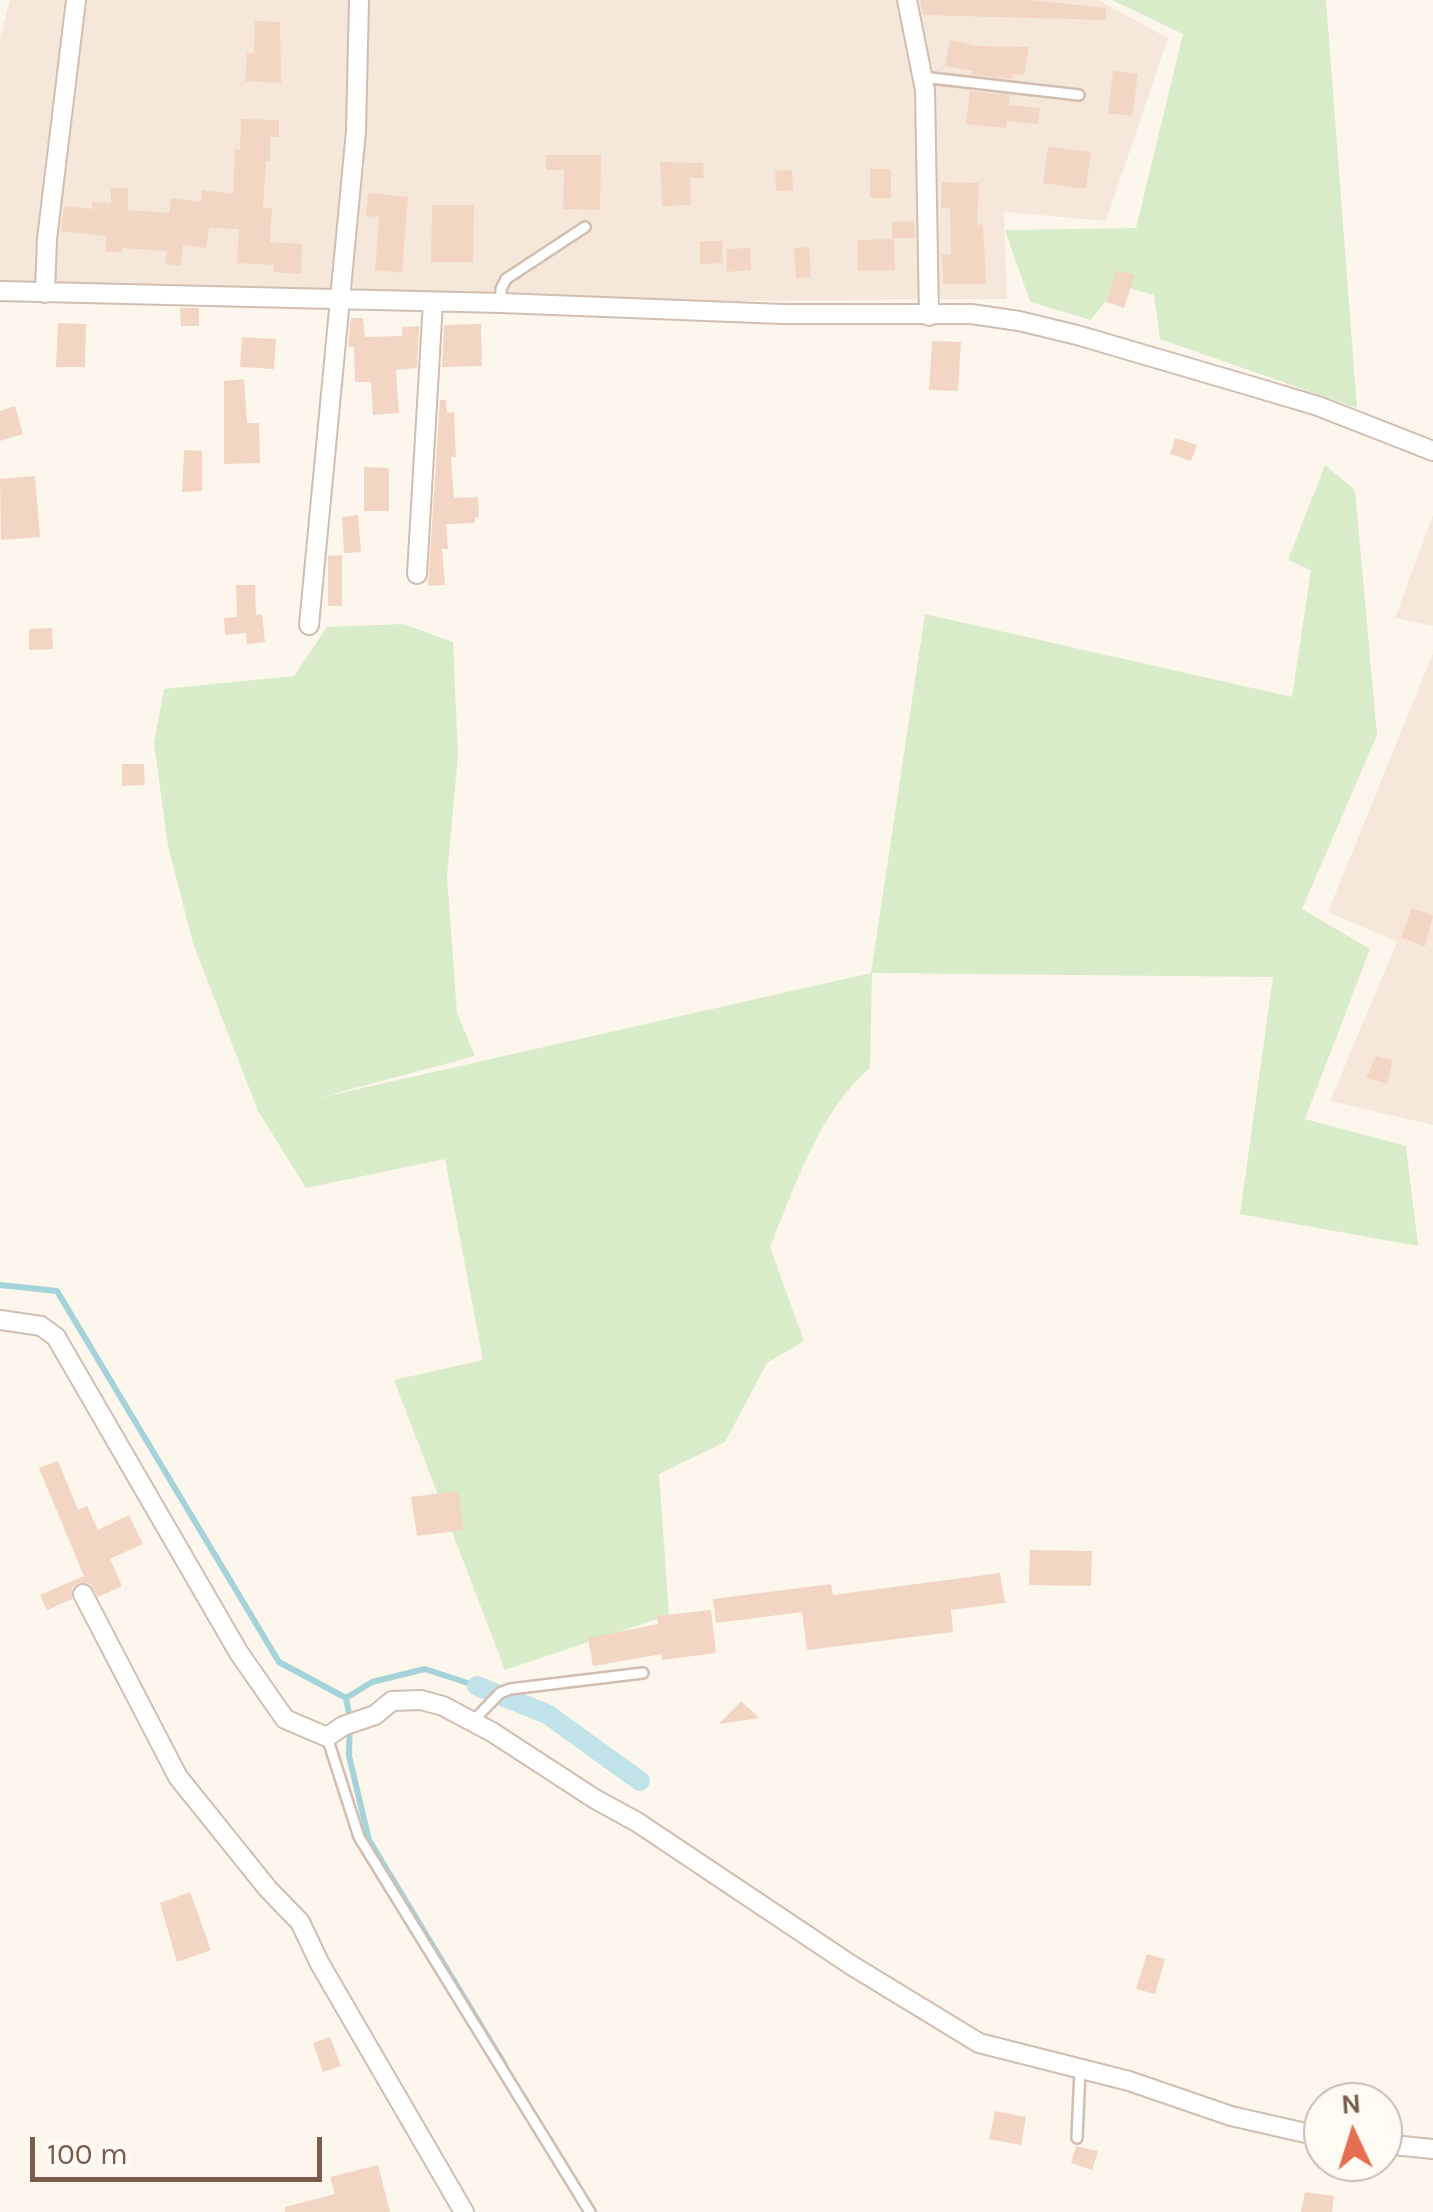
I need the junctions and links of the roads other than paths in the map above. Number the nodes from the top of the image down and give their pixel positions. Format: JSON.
{"nodes":[{"id":1,"x":76,"y":0,"type":"edge"},
{"id":2,"x":359,"y":0,"type":"edge"},
{"id":3,"x":907,"y":0,"type":"edge"},
{"id":4,"x":922,"y":76,"type":"junction"},
{"id":5,"x":1079,"y":95,"type":"dead end"},
{"id":6,"x":584,"y":227,"type":"dead end"},
{"id":7,"x":0,"y":291,"type":"edge"},
{"id":8,"x":45,"y":293,"type":"junction"},
{"id":9,"x":342,"y":302,"type":"junction"},
{"id":10,"x":433,"y":302,"type":"junction"},
{"id":11,"x":501,"y":303,"type":"junction"},
{"id":12,"x":930,"y":316,"type":"junction"},
{"id":13,"x":1433,"y":451,"type":"edge"},
{"id":14,"x":417,"y":574,"type":"dead end"},
{"id":15,"x":310,"y":625,"type":"dead end"},
{"id":16,"x":0,"y":1320,"type":"edge"},
{"id":17,"x":83,"y":1594,"type":"dead end"},
{"id":18,"x":643,"y":1673,"type":"dead end"},
{"id":19,"x":476,"y":1718,"type":"junction"},
{"id":20,"x":336,"y":1732,"type":"junction"},
{"id":21,"x":1080,"y":2070,"type":"junction"},
{"id":22,"x":1303,"y":2132,"type":"edge"},
{"id":23,"x":1077,"y":2138,"type":"dead end"},
{"id":24,"x":1403,"y":2146,"type":"edge"},
{"id":25,"x":1433,"y":2149,"type":"edge"},
{"id":26,"x":458,"y":2210,"type":"edge"},
{"id":27,"x":590,"y":2212,"type":"edge"}],
"edges":[{"from":1,"to":8,"type":"street"},
{"from":2,"to":9,"type":"street"},
{"from":3,"to":4,"type":"street"},
{"from":4,"to":5,"type":"lane"},
{"from":4,"to":12,"type":"street"},
{"from":6,"to":11,"type":"lane"},
{"from":7,"to":8,"type":"street"},
{"from":8,"to":9,"type":"street"},
{"from":9,"to":10,"type":"street"},
{"from":9,"to":15,"type":"street"},
{"from":10,"to":11,"type":"street"},
{"from":10,"to":14,"type":"street"},
{"from":11,"to":12,"type":"street"},
{"from":12,"to":13,"type":"street"},
{"from":16,"to":20,"type":"street"},
{"from":17,"to":26,"type":"street"},
{"from":18,"to":19,"type":"lane"},
{"from":19,"to":20,"type":"street"},
{"from":19,"to":21,"type":"street"},
{"from":20,"to":27,"type":"lane"},
{"from":21,"to":22,"type":"street"},
{"from":21,"to":23,"type":"lane"},
{"from":24,"to":25,"type":"street"}]}
